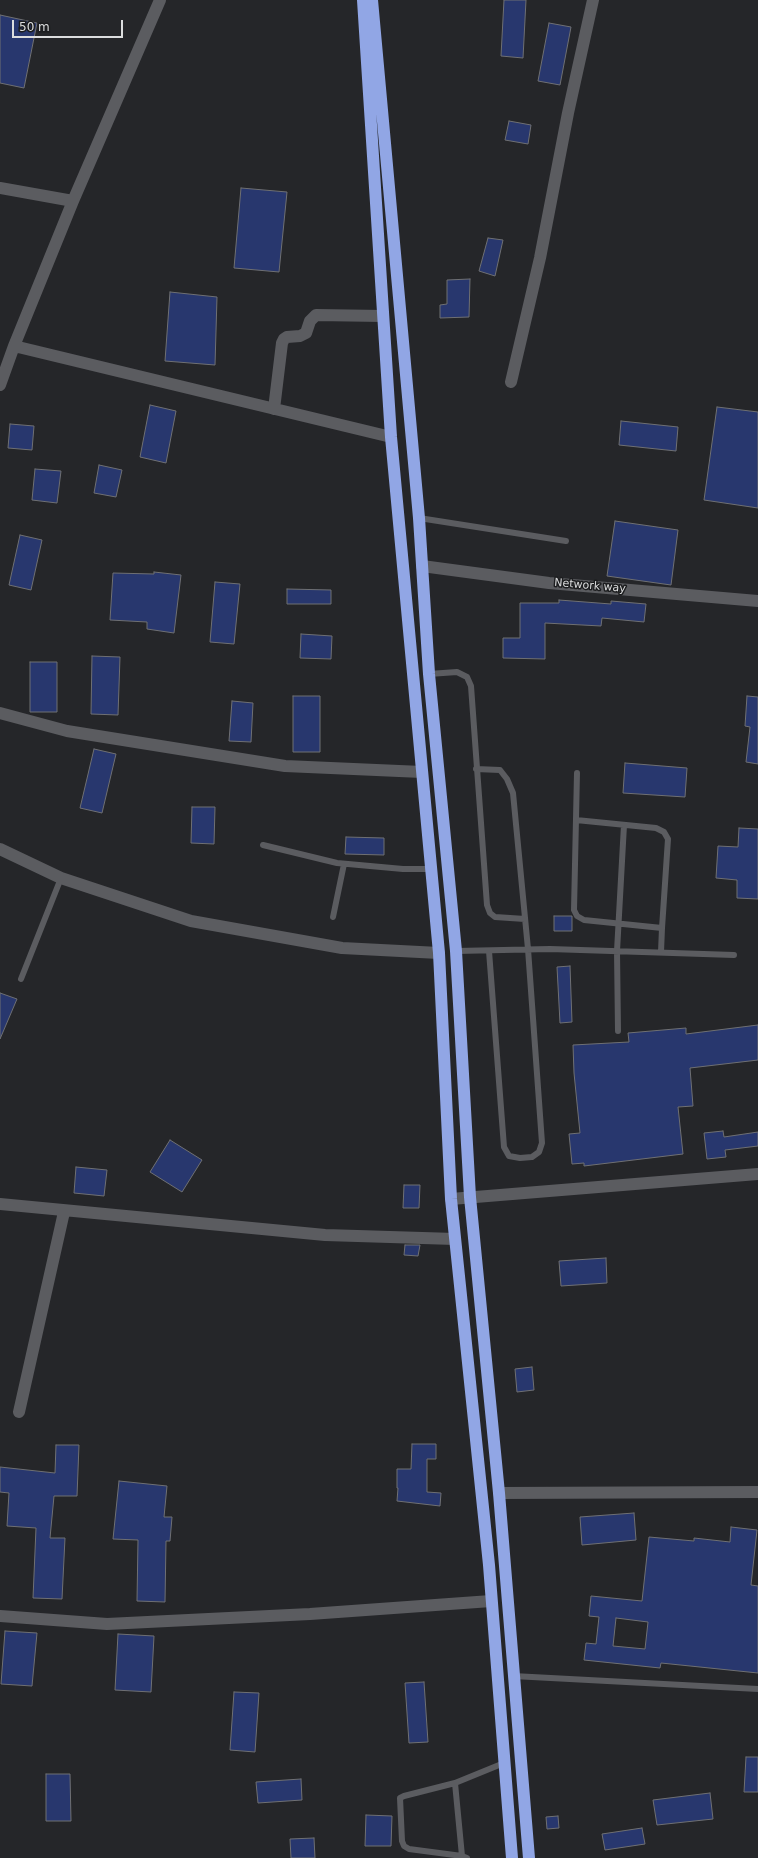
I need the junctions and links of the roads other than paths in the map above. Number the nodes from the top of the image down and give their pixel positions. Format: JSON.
{"nodes":[{"id":1,"x":160,"y":0,"type":"edge"},
{"id":2,"x":363,"y":0,"type":"edge"},
{"id":3,"x":372,"y":0,"type":"edge"},
{"id":4,"x":593,"y":0,"type":"edge"},
{"id":5,"x":0,"y":188,"type":"edge"},
{"id":6,"x":73,"y":201,"type":"junction"},
{"id":7,"x":383,"y":316,"type":"junction"},
{"id":8,"x":14,"y":346,"type":"junction"},
{"id":9,"x":511,"y":382,"type":"dead end"},
{"id":10,"x":0,"y":385,"type":"edge"},
{"id":11,"x":274,"y":409,"type":"junction"},
{"id":12,"x":391,"y":437,"type":"junction"},
{"id":13,"x":419,"y":518,"type":"junction"},
{"id":14,"x":566,"y":541,"type":"dead end"},
{"id":15,"x":422,"y":566,"type":"junction"},
{"id":16,"x":758,"y":601,"type":"edge"},
{"id":17,"x":429,"y":674,"type":"junction"},
{"id":18,"x":0,"y":714,"type":"edge"},
{"id":19,"x":476,"y":769,"type":"junction"},
{"id":20,"x":422,"y":772,"type":"junction"},
{"id":21,"x":577,"y":773,"type":"dead end"},
{"id":22,"x":576,"y":820,"type":"junction"},
{"id":23,"x":624,"y":825,"type":"junction"},
{"id":24,"x":263,"y":845,"type":"dead end"},
{"id":25,"x":0,"y":849,"type":"edge"},
{"id":26,"x":344,"y":864,"type":"junction"},
{"id":27,"x":432,"y":869,"type":"junction"},
{"id":28,"x":61,"y":878,"type":"junction"},
{"id":29,"x":333,"y":917,"type":"dead end"},
{"id":30,"x":525,"y":919,"type":"junction"},
{"id":31,"x":619,"y":923,"type":"junction"},
{"id":32,"x":662,"y":928,"type":"junction"},
{"id":33,"x":528,"y":950,"type":"junction"},
{"id":34,"x":456,"y":951,"type":"junction"},
{"id":35,"x":489,"y":951,"type":"junction"},
{"id":36,"x":618,"y":951,"type":"junction"},
{"id":37,"x":661,"y":952,"type":"junction"},
{"id":38,"x":439,"y":953,"type":"junction"},
{"id":39,"x":734,"y":956,"type":"dead end"},
{"id":40,"x":21,"y":979,"type":"dead end"},
{"id":41,"x":618,"y":1031,"type":"dead end"},
{"id":42,"x":758,"y":1174,"type":"edge"},
{"id":43,"x":470,"y":1197,"type":"junction"},
{"id":44,"x":451,"y":1199,"type":"junction"},
{"id":45,"x":0,"y":1204,"type":"edge"},
{"id":46,"x":64,"y":1212,"type":"junction"},
{"id":47,"x":455,"y":1239,"type":"junction"},
{"id":48,"x":19,"y":1412,"type":"dead end"},
{"id":49,"x":758,"y":1492,"type":"edge"},
{"id":50,"x":499,"y":1494,"type":"junction"},
{"id":51,"x":491,"y":1601,"type":"junction"},
{"id":52,"x":0,"y":1616,"type":"edge"},
{"id":53,"x":513,"y":1676,"type":"junction"},
{"id":54,"x":758,"y":1689,"type":"edge"},
{"id":55,"x":504,"y":1763,"type":"junction"},
{"id":56,"x":455,"y":1783,"type":"junction"},
{"id":57,"x":465,"y":1857,"type":"edge"},
{"id":58,"x":512,"y":1858,"type":"edge"},
{"id":59,"x":529,"y":1858,"type":"edge"}],
"edges":[{"from":1,"to":6,"type":"street"},
{"from":2,"to":7,"type":"highway"},
{"from":3,"to":13,"type":"highway"},
{"from":4,"to":9,"type":"street"},
{"from":5,"to":6,"type":"street"},
{"from":6,"to":8,"type":"street"},
{"from":7,"to":11,"type":"street"},
{"from":7,"to":12,"type":"highway"},
{"from":8,"to":10,"type":"street"},
{"from":8,"to":11,"type":"street"},
{"from":11,"to":12,"type":"street"},
{"from":12,"to":20,"type":"highway"},
{"from":13,"to":14,"type":"lane"},
{"from":13,"to":15,"type":"highway"},
{"from":15,"to":16,"type":"street","name":"Network way"},
{"from":15,"to":17,"type":"highway"},
{"from":17,"to":19,"type":"lane"},
{"from":17,"to":34,"type":"highway"},
{"from":18,"to":20,"type":"street"},
{"from":19,"to":30,"type":"lane"},
{"from":19,"to":30,"type":"lane"},
{"from":20,"to":27,"type":"highway"},
{"from":21,"to":22,"type":"lane"},
{"from":22,"to":23,"type":"lane"},
{"from":22,"to":31,"type":"lane"},
{"from":23,"to":31,"type":"lane"},
{"from":23,"to":32,"type":"lane"},
{"from":24,"to":26,"type":"lane"},
{"from":25,"to":28,"type":"street"},
{"from":26,"to":27,"type":"lane"},
{"from":26,"to":29,"type":"lane"},
{"from":27,"to":38,"type":"highway"},
{"from":28,"to":38,"type":"street"},
{"from":28,"to":40,"type":"lane"},
{"from":30,"to":33,"type":"lane"},
{"from":31,"to":32,"type":"lane"},
{"from":31,"to":36,"type":"lane"},
{"from":32,"to":37,"type":"lane"},
{"from":33,"to":35,"type":"lane"},
{"from":33,"to":35,"type":"lane"},
{"from":33,"to":36,"type":"lane"},
{"from":34,"to":35,"type":"lane"},
{"from":34,"to":43,"type":"highway"},
{"from":36,"to":37,"type":"lane"},
{"from":36,"to":41,"type":"lane"},
{"from":37,"to":39,"type":"lane"},
{"from":38,"to":44,"type":"highway"},
{"from":42,"to":43,"type":"street"},
{"from":43,"to":44,"type":"street"},
{"from":43,"to":50,"type":"highway"},
{"from":44,"to":47,"type":"highway"},
{"from":45,"to":46,"type":"street"},
{"from":46,"to":47,"type":"street"},
{"from":46,"to":48,"type":"street"},
{"from":47,"to":51,"type":"highway"},
{"from":49,"to":50,"type":"street"},
{"from":50,"to":53,"type":"highway"},
{"from":51,"to":52,"type":"street"},
{"from":51,"to":55,"type":"highway"},
{"from":53,"to":54,"type":"lane"},
{"from":53,"to":59,"type":"highway"},
{"from":55,"to":56,"type":"lane"},
{"from":55,"to":58,"type":"highway"},
{"from":56,"to":57,"type":"lane"},
{"from":56,"to":57,"type":"lane"}]}
